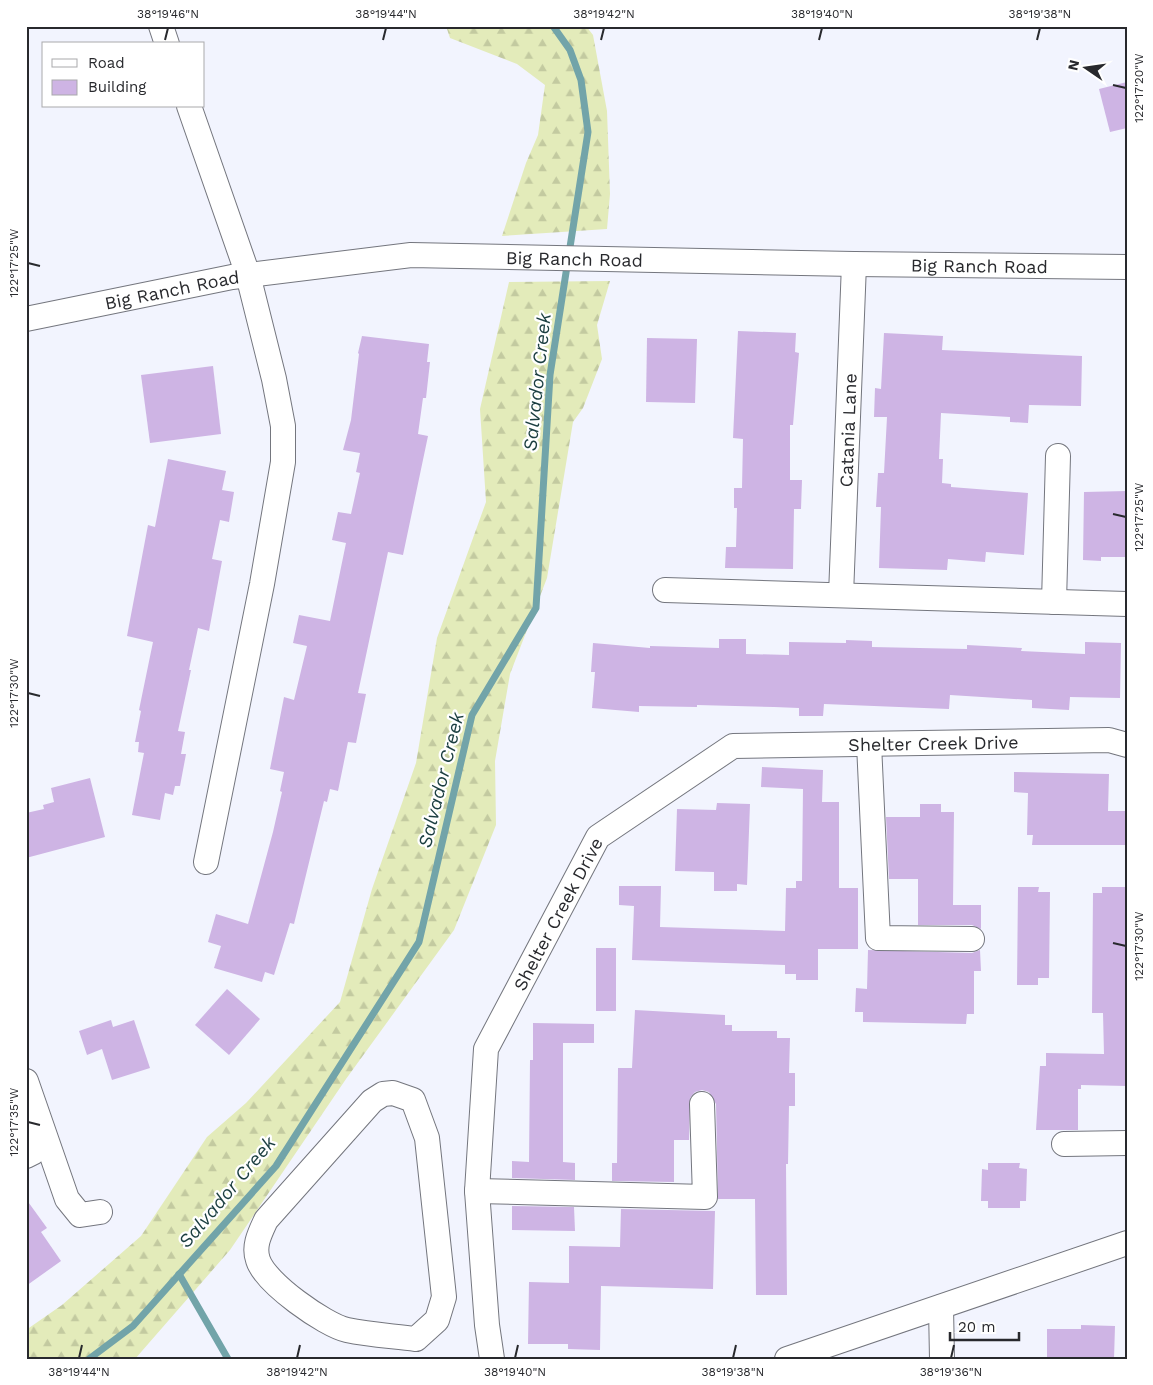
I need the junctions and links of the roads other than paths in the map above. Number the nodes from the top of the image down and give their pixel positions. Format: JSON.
{"nodes":[{"id":1,"x":161,"y":26,"type":"edge"},
{"id":2,"x":166,"y":42,"type":"edge"},
{"id":3,"x":190,"y":108,"type":"edge"},
{"id":4,"x":854,"y":264,"type":"junction"},
{"id":5,"x":1127,"y":267,"type":"edge"},
{"id":6,"x":248,"y":275,"type":"junction"},
{"id":7,"x":26,"y":320,"type":"edge"},
{"id":8,"x":1058,"y":456,"type":"dead end"},
{"id":9,"x":664,"y":590,"type":"dead end"},
{"id":10,"x":841,"y":595,"type":"junction"},
{"id":11,"x":1054,"y":602,"type":"junction"},
{"id":12,"x":1127,"y":604,"type":"edge"},
{"id":13,"x":869,"y":744,"type":"junction"},
{"id":14,"x":1127,"y":745,"type":"edge"},
{"id":15,"x":206,"y":862,"type":"dead end"},
{"id":16,"x":972,"y":939,"type":"dead end"},
{"id":17,"x":26,"y":1081,"type":"edge"},
{"id":18,"x":702,"y":1104,"type":"dead end"},
{"id":19,"x":1127,"y":1143,"type":"edge"},
{"id":20,"x":1064,"y":1144,"type":"dead end"},
{"id":21,"x":477,"y":1190,"type":"junction"},
{"id":22,"x":100,"y":1212,"type":"dead end"},
{"id":23,"x":1127,"y":1243,"type":"edge"},
{"id":24,"x":940,"y":1307,"type":"junction"},
{"id":25,"x":418,"y":1349,"type":"edge"},
{"id":26,"x":492,"y":1359,"type":"edge"},
{"id":27,"x":787,"y":1359,"type":"edge"},
{"id":28,"x":942,"y":1359,"type":"edge"}],
"edges":[{"from":1,"to":2,"type":"street"},
{"from":3,"to":6,"type":"street"},
{"from":4,"to":5,"type":"street","name":"Big Ranch Road"},
{"from":4,"to":6,"type":"street","name":"Big Ranch Road"},
{"from":4,"to":10,"type":"street","name":"Catania Lane"},
{"from":6,"to":7,"type":"street","name":"Big Ranch Road"},
{"from":6,"to":15,"type":"street"},
{"from":8,"to":11,"type":"street"},
{"from":9,"to":10,"type":"street"},
{"from":10,"to":11,"type":"street"},
{"from":11,"to":12,"type":"street"},
{"from":13,"to":14,"type":"street","name":"Shelter Creek Drive"},
{"from":13,"to":16,"type":"street"},
{"from":13,"to":21,"type":"street","name":"Shelter Creek Drive"},
{"from":17,"to":22,"type":"street"},
{"from":18,"to":21,"type":"street"},
{"from":19,"to":20,"type":"street"},
{"from":21,"to":26,"type":"street","name":"Shelter Creek Drive"},
{"from":23,"to":24,"type":"street"},
{"from":24,"to":27,"type":"street"},
{"from":24,"to":28,"type":"street"},
{"from":25,"to":25,"type":"street"}]}
